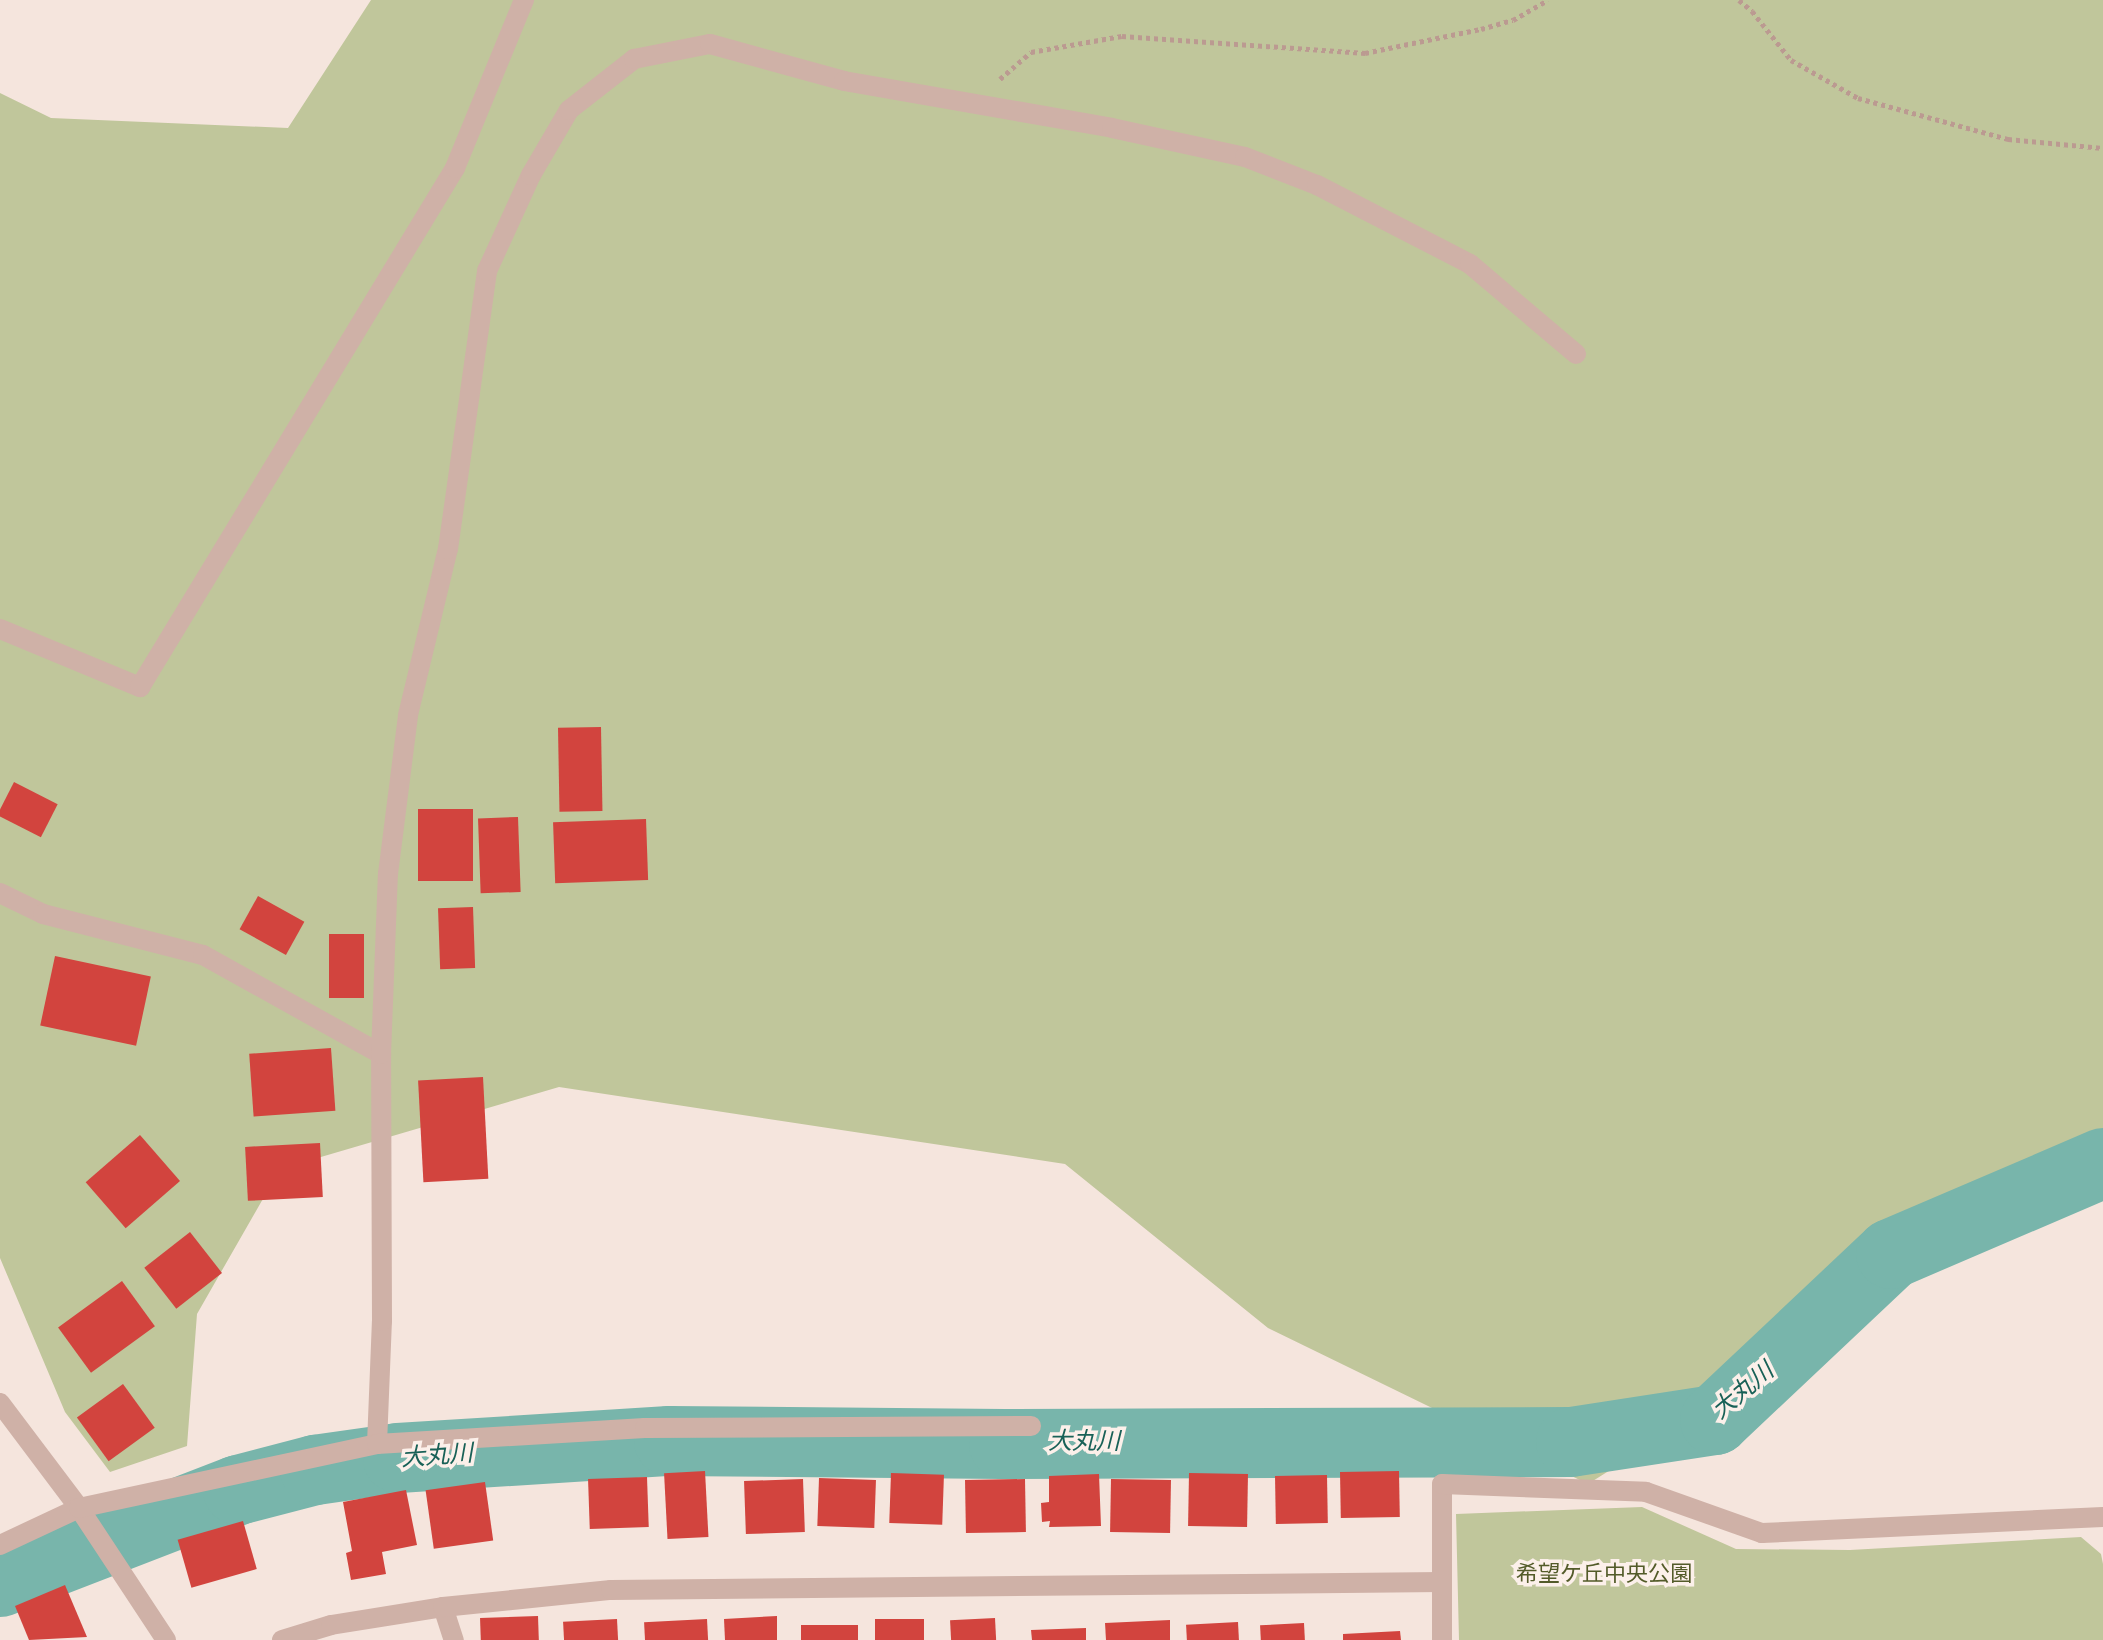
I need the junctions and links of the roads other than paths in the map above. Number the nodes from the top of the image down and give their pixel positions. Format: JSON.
{"nodes":[{"id":1,"x":524,"y":0,"type":"edge"},
{"id":2,"x":1576,"y":354,"type":"dead end"},
{"id":3,"x":0,"y":629,"type":"edge"},
{"id":4,"x":0,"y":893,"type":"edge"},
{"id":5,"x":381,"y":1054,"type":"junction"},
{"id":6,"x":0,"y":1403,"type":"edge"},
{"id":7,"x":1031,"y":1426,"type":"dead end"},
{"id":8,"x":377,"y":1444,"type":"junction"},
{"id":9,"x":79,"y":1508,"type":"junction"},
{"id":10,"x":2103,"y":1517,"type":"edge"},
{"id":11,"x":0,"y":1545,"type":"edge"},
{"id":12,"x":1442,"y":1582,"type":"junction"},
{"id":13,"x":443,"y":1607,"type":"junction"},
{"id":14,"x":166,"y":1640,"type":"edge"},
{"id":15,"x":282,"y":1640,"type":"edge"},
{"id":16,"x":454,"y":1640,"type":"edge"},
{"id":17,"x":1442,"y":1640,"type":"edge"}],
"edges":[{"from":1,"to":3,"type":"street"},
{"from":2,"to":5,"type":"street"},
{"from":4,"to":5,"type":"street"},
{"from":5,"to":8,"type":"street"},
{"from":6,"to":9,"type":"street"},
{"from":7,"to":8,"type":"street"},
{"from":8,"to":9,"type":"street"},
{"from":9,"to":11,"type":"street"},
{"from":9,"to":14,"type":"street"},
{"from":10,"to":12,"type":"street"},
{"from":12,"to":13,"type":"street"},
{"from":12,"to":17,"type":"street"},
{"from":13,"to":15,"type":"street"},
{"from":13,"to":16,"type":"street"}]}
